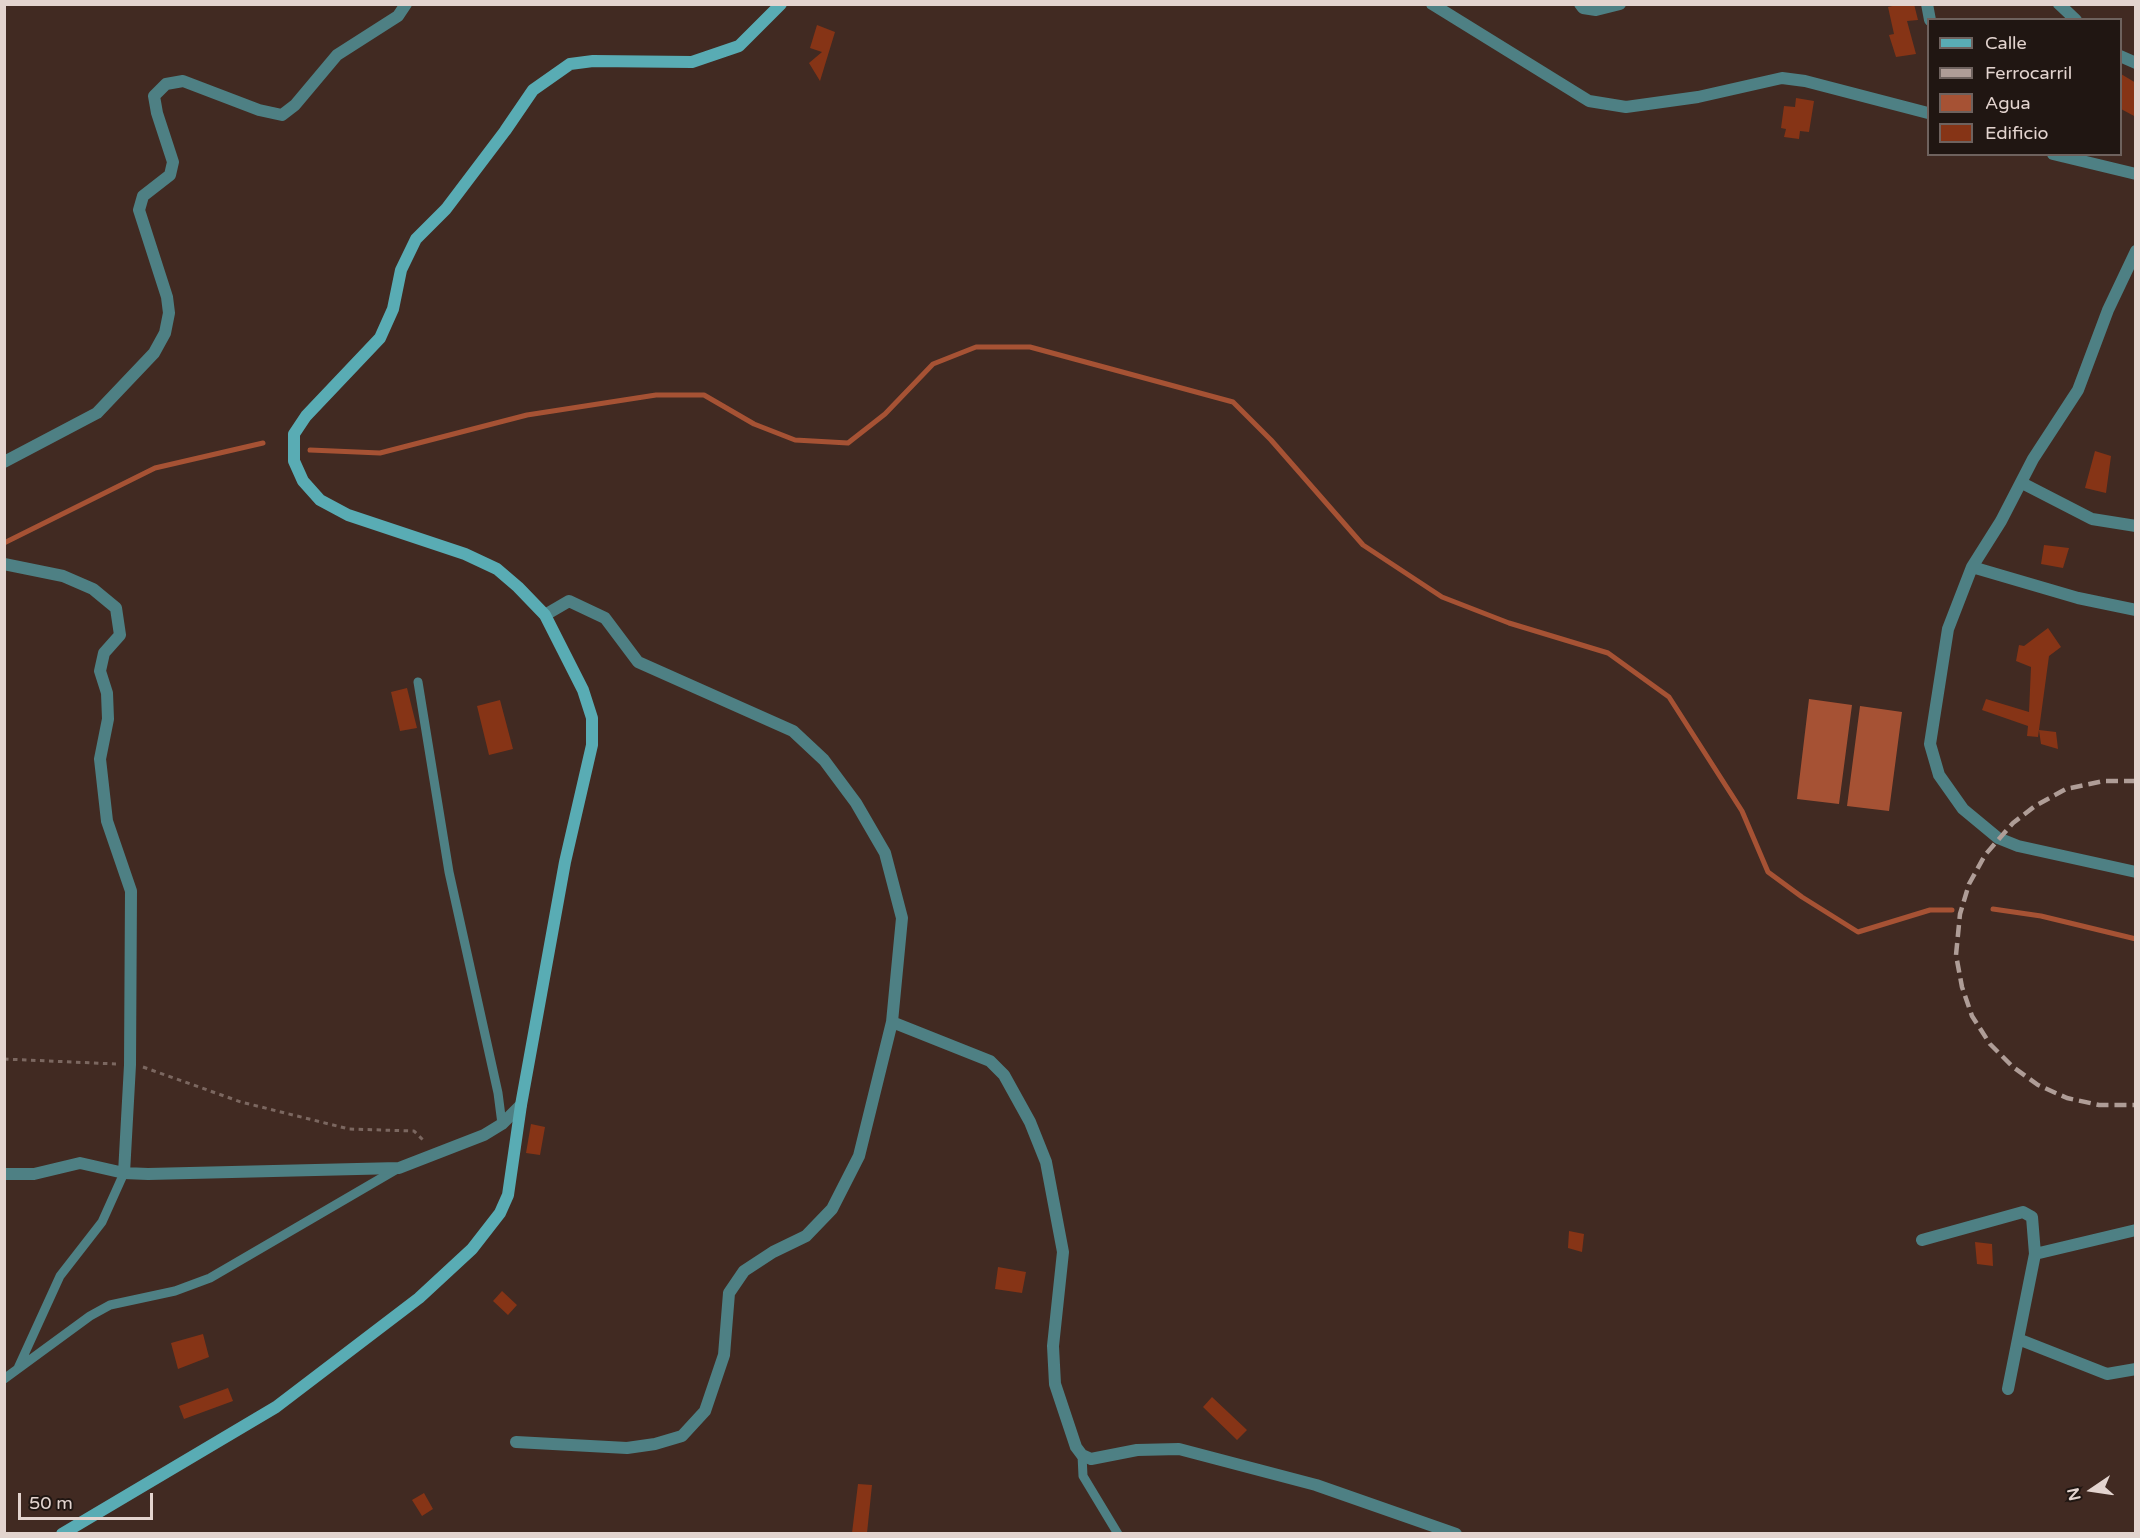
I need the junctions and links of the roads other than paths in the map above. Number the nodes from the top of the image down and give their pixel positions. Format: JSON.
{"nodes":[{"id":1,"x":406,"y":4,"type":"edge"},
{"id":2,"x":781,"y":4,"type":"edge"},
{"id":3,"x":1432,"y":4,"type":"edge"},
{"id":4,"x":1580,"y":4,"type":"edge"},
{"id":5,"x":1620,"y":4,"type":"edge"},
{"id":6,"x":2059,"y":4,"type":"edge"},
{"id":7,"x":2074,"y":18,"type":"edge"},
{"id":8,"x":2122,"y":56,"type":"edge"},
{"id":9,"x":2136,"y":63,"type":"edge"},
{"id":10,"x":1927,"y":112,"type":"edge"},
{"id":11,"x":2061,"y":156,"type":"edge"},
{"id":12,"x":2136,"y":174,"type":"edge"},
{"id":13,"x":2136,"y":251,"type":"edge"},
{"id":14,"x":4,"y":462,"type":"edge"},
{"id":15,"x":2022,"y":483,"type":"junction"},
{"id":16,"x":2136,"y":526,"type":"edge"},
{"id":17,"x":4,"y":564,"type":"edge"},
{"id":18,"x":1972,"y":567,"type":"junction"},
{"id":19,"x":2136,"y":610,"type":"edge"},
{"id":20,"x":545,"y":615,"type":"junction"},
{"id":21,"x":418,"y":682,"type":"dead end"},
{"id":22,"x":2136,"y":872,"type":"edge"},
{"id":23,"x":892,"y":1022,"type":"junction"},
{"id":24,"x":520,"y":1105,"type":"junction"},
{"id":25,"x":502,"y":1124,"type":"junction"},
{"id":26,"x":399,"y":1168,"type":"junction"},
{"id":27,"x":124,"y":1173,"type":"junction"},
{"id":28,"x":4,"y":1174,"type":"edge"},
{"id":29,"x":2136,"y":1230,"type":"edge"},
{"id":30,"x":1922,"y":1240,"type":"dead end"},
{"id":31,"x":2035,"y":1254,"type":"junction"},
{"id":32,"x":2018,"y":1338,"type":"junction"},
{"id":33,"x":2136,"y":1369,"type":"edge"},
{"id":34,"x":17,"y":1370,"type":"junction"},
{"id":35,"x":4,"y":1379,"type":"edge"},
{"id":36,"x":2008,"y":1389,"type":"dead end"},
{"id":37,"x":516,"y":1442,"type":"dead end"},
{"id":38,"x":1082,"y":1455,"type":"junction"},
{"id":39,"x":62,"y":1533,"type":"edge"},
{"id":40,"x":1118,"y":1533,"type":"edge"},
{"id":41,"x":1456,"y":1533,"type":"edge"}],
"edges":[{"from":1,"to":14,"type":"street"},
{"from":2,"to":20,"type":"main road"},
{"from":3,"to":10,"type":"street"},
{"from":4,"to":5,"type":"street"},
{"from":6,"to":7,"type":"street"},
{"from":8,"to":9,"type":"street"},
{"from":11,"to":12,"type":"street"},
{"from":13,"to":15,"type":"street"},
{"from":15,"to":16,"type":"street"},
{"from":15,"to":18,"type":"street"},
{"from":17,"to":27,"type":"street"},
{"from":18,"to":19,"type":"street"},
{"from":18,"to":22,"type":"street"},
{"from":20,"to":23,"type":"street"},
{"from":20,"to":24,"type":"main road"},
{"from":21,"to":25,"type":"lane"},
{"from":23,"to":37,"type":"street"},
{"from":23,"to":38,"type":"street"},
{"from":24,"to":25,"type":"street"},
{"from":24,"to":39,"type":"main road"},
{"from":25,"to":26,"type":"street"},
{"from":26,"to":27,"type":"street"},
{"from":26,"to":34,"type":"lane"},
{"from":27,"to":28,"type":"street"},
{"from":27,"to":34,"type":"lane"},
{"from":29,"to":31,"type":"street"},
{"from":30,"to":31,"type":"street"},
{"from":31,"to":32,"type":"street"},
{"from":32,"to":33,"type":"street"},
{"from":32,"to":36,"type":"street"},
{"from":34,"to":35,"type":"lane"},
{"from":38,"to":40,"type":"lane"},
{"from":38,"to":41,"type":"street"}]}
